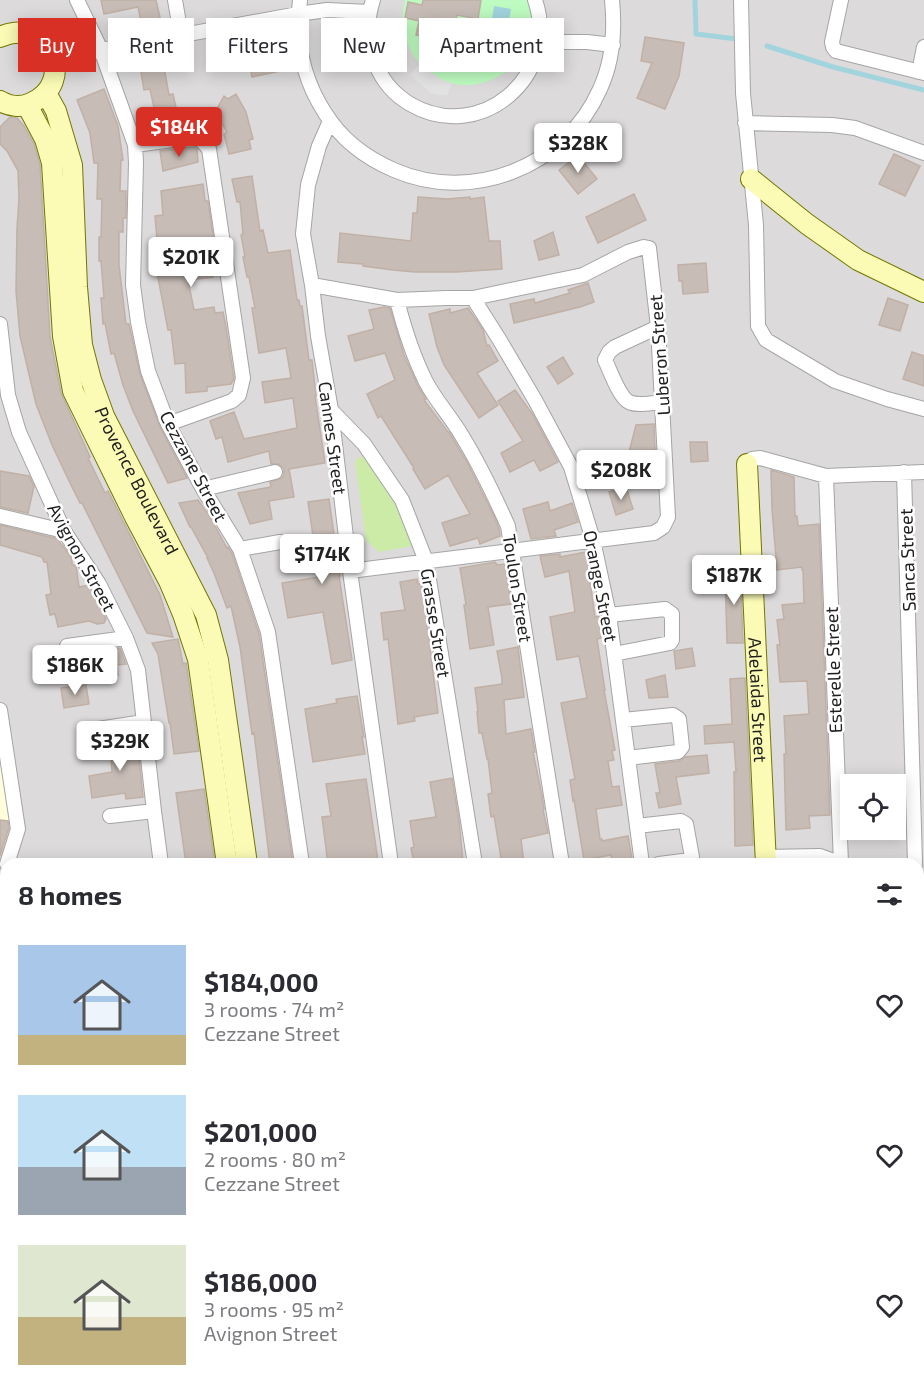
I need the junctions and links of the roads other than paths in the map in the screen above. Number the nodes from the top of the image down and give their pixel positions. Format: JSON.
{"nodes":[{"id":1,"x":77,"y":0,"type":"edge"},
{"id":2,"x":175,"y":0,"type":"edge"},
{"id":3,"x":535,"y":0,"type":"edge"},
{"id":4,"x":612,"y":0,"type":"edge"},
{"id":5,"x":741,"y":0,"type":"edge"},
{"id":6,"x":841,"y":0,"type":"edge"},
{"id":7,"x":371,"y":6,"type":"edge"},
{"id":8,"x":299,"y":7,"type":"edge"},
{"id":9,"x":178,"y":18,"type":"edge"},
{"id":10,"x":540,"y":18,"type":"edge"},
{"id":11,"x":18,"y":32,"type":"edge"},
{"id":12,"x":194,"y":32,"type":"edge"},
{"id":13,"x":2,"y":33,"type":"edge"},
{"id":14,"x":564,"y":42,"type":"edge"},
{"id":15,"x":613,"y":45,"type":"junction"},
{"id":16,"x":924,"y":48,"type":"edge"},
{"id":17,"x":108,"y":49,"type":"edge"},
{"id":18,"x":101,"y":50,"type":"junction"},
{"id":19,"x":96,"y":51,"type":"edge"},
{"id":20,"x":55,"y":72,"type":"edge"},
{"id":21,"x":529,"y":72,"type":"edge"},
{"id":22,"x":921,"y":72,"type":"edge"},
{"id":23,"x":46,"y":93,"type":"junction"},
{"id":24,"x":0,"y":101,"type":"edge"},
{"id":25,"x":27,"y":105,"type":"junction"},
{"id":26,"x":330,"y":121,"type":"junction"},
{"id":27,"x":746,"y":123,"type":"junction"},
{"id":28,"x":135,"y":145,"type":"junction"},
{"id":29,"x":924,"y":153,"type":"edge"},
{"id":30,"x":751,"y":179,"type":"junction"},
{"id":31,"x":312,"y":285,"type":"junction"},
{"id":32,"x":924,"y":292,"type":"edge"},
{"id":33,"x":473,"y":298,"type":"junction"},
{"id":34,"x":397,"y":300,"type":"junction"},
{"id":35,"x":0,"y":324,"type":"edge"},
{"id":36,"x":658,"y":327,"type":"junction"},
{"id":37,"x":663,"y":402,"type":"junction"},
{"id":38,"x":924,"y":409,"type":"edge"},
{"id":39,"x":331,"y":410,"type":"junction"},
{"id":40,"x":168,"y":424,"type":"junction"},
{"id":41,"x":747,"y":464,"type":"joint"},
{"id":42,"x":275,"y":472,"type":"dead end"},
{"id":43,"x":904,"y":472,"type":"junction"},
{"id":44,"x":924,"y":472,"type":"edge"},
{"id":45,"x":826,"y":476,"type":"junction"},
{"id":46,"x":203,"y":489,"type":"junction"},
{"id":47,"x":0,"y":516,"type":"edge"},
{"id":48,"x":64,"y":531,"type":"junction"},
{"id":49,"x":593,"y":540,"type":"junction"},
{"id":50,"x":280,"y":542,"type":"dead end"},
{"id":51,"x":240,"y":549,"type":"junction"},
{"id":52,"x":513,"y":550,"type":"junction"},
{"id":53,"x":426,"y":561,"type":"junction"},
{"id":54,"x":350,"y":571,"type":"junction"},
{"id":55,"x":609,"y":615,"type":"junction"},
{"id":56,"x":126,"y":638,"type":"junction"},
{"id":57,"x":67,"y":646,"type":"dead end"},
{"id":58,"x":614,"y":654,"type":"junction"},
{"id":59,"x":0,"y":710,"type":"edge"},
{"id":60,"x":623,"y":720,"type":"junction"},
{"id":61,"x":144,"y":722,"type":"junction"},
{"id":62,"x":85,"y":731,"type":"dead end"},
{"id":63,"x":4,"y":755,"type":"edge"},
{"id":64,"x":628,"y":758,"type":"junction"},
{"id":65,"x":154,"y":811,"type":"junction"},
{"id":66,"x":110,"y":816,"type":"dead end"},
{"id":67,"x":637,"y":826,"type":"junction"},
{"id":68,"x":9,"y":858,"type":"edge"},
{"id":69,"x":160,"y":858,"type":"edge"},
{"id":70,"x":226,"y":858,"type":"edge"},
{"id":71,"x":246,"y":858,"type":"edge"},
{"id":72,"x":301,"y":858,"type":"edge"},
{"id":73,"x":390,"y":858,"type":"edge"},
{"id":74,"x":474,"y":858,"type":"edge"},
{"id":75,"x":561,"y":858,"type":"edge"},
{"id":76,"x":641,"y":858,"type":"edge"},
{"id":77,"x":692,"y":858,"type":"edge"},
{"id":78,"x":766,"y":858,"type":"edge"},
{"id":79,"x":793,"y":858,"type":"edge"},
{"id":80,"x":826,"y":858,"type":"edge"},
{"id":81,"x":842,"y":858,"type":"edge"},
{"id":82,"x":915,"y":858,"type":"edge"}],
"edges":[{"from":1,"to":18,"type":"street","name":"Cezzane Street"},
{"from":2,"to":9,"type":"street"},
{"from":3,"to":10,"type":"street"},
{"from":4,"to":15,"type":"street"},
{"from":5,"to":27,"type":"street"},
{"from":6,"to":22,"type":"street"},
{"from":7,"to":8,"type":"street"},
{"from":7,"to":21,"type":"street"},
{"from":8,"to":12,"type":"street"},
{"from":8,"to":26,"type":"street"},
{"from":11,"to":13,"type":"street"},
{"from":14,"to":15,"type":"street"},
{"from":15,"to":26,"type":"street"},
{"from":16,"to":22,"type":"street"},
{"from":17,"to":18,"type":"street"},
{"from":18,"to":19,"type":"street"},
{"from":18,"to":28,"type":"street","name":"Cezzane Street"},
{"from":20,"to":23,"type":"street"},
{"from":23,"to":25,"type":"street"},
{"from":23,"to":71,"type":"street","name":"Provence Boulevard"},
{"from":24,"to":25,"type":"street"},
{"from":25,"to":70,"type":"street","name":"Provence Boulevard"},
{"from":26,"to":31,"type":"street","name":"Cannes Street"},
{"from":27,"to":29,"type":"street"},
{"from":27,"to":30,"type":"street"},
{"from":28,"to":40,"type":"street","name":"Cezzane Street"},
{"from":28,"to":40,"type":"street"},
{"from":30,"to":32,"type":"street"},
{"from":30,"to":38,"type":"street"},
{"from":31,"to":34,"type":"street","name":"Luberon Street"},
{"from":31,"to":39,"type":"street","name":"Cannes Street"},
{"from":33,"to":34,"type":"street","name":"Luberon Street"},
{"from":33,"to":36,"type":"street","name":"Luberon Street"},
{"from":33,"to":49,"type":"street","name":"Orange Street"},
{"from":34,"to":52,"type":"street","name":"Toulon Street"},
{"from":35,"to":48,"type":"street","name":"Avignon Street"},
{"from":36,"to":37,"type":"street","name":"Luberon Street"},
{"from":36,"to":37,"type":"street"},
{"from":37,"to":49,"type":"street","name":"Luberon Street"},
{"from":39,"to":53,"type":"street","name":"Grasse Street"},
{"from":39,"to":54,"type":"street","name":"Cannes Street"},
{"from":40,"to":46,"type":"street","name":"Cezzane Street"},
{"from":41,"to":45,"type":"street"},
{"from":41,"to":78,"type":"street","name":"Adelaida Street"},
{"from":42,"to":46,"type":"street"},
{"from":43,"to":44,"type":"street"},
{"from":43,"to":45,"type":"street"},
{"from":43,"to":82,"type":"street","name":"Sanca Street"},
{"from":45,"to":81,"type":"street","name":"Esterelle Street"},
{"from":46,"to":51,"type":"street","name":"Cezzane Street"},
{"from":47,"to":48,"type":"street"},
{"from":48,"to":56,"type":"street","name":"Avignon Street"},
{"from":49,"to":52,"type":"street","name":"Luberon Street"},
{"from":49,"to":55,"type":"street","name":"Orange Street"},
{"from":50,"to":51,"type":"street"},
{"from":51,"to":72,"type":"street","name":"Cezzane Street"},
{"from":52,"to":53,"type":"street","name":"Luberon Street"},
{"from":52,"to":75,"type":"street","name":"Toulon Street"},
{"from":53,"to":54,"type":"street","name":"Luberon Street"},
{"from":53,"to":74,"type":"street","name":"Grasse Street"},
{"from":54,"to":73,"type":"street","name":"Cannes Street"},
{"from":55,"to":58,"type":"street","name":"Orange Street"},
{"from":55,"to":58,"type":"street"},
{"from":56,"to":57,"type":"street"},
{"from":56,"to":61,"type":"street","name":"Avignon Street"},
{"from":58,"to":60,"type":"street","name":"Orange Street"},
{"from":59,"to":63,"type":"street"},
{"from":60,"to":64,"type":"street","name":"Orange Street"},
{"from":60,"to":64,"type":"street"},
{"from":61,"to":62,"type":"street"},
{"from":61,"to":65,"type":"street","name":"Avignon Street"},
{"from":63,"to":68,"type":"street"},
{"from":64,"to":67,"type":"street","name":"Orange Street"},
{"from":65,"to":66,"type":"street"},
{"from":65,"to":69,"type":"street","name":"Avignon Street"},
{"from":67,"to":76,"type":"street","name":"Orange Street"},
{"from":67,"to":77,"type":"street"},
{"from":79,"to":80,"type":"street"}]}
